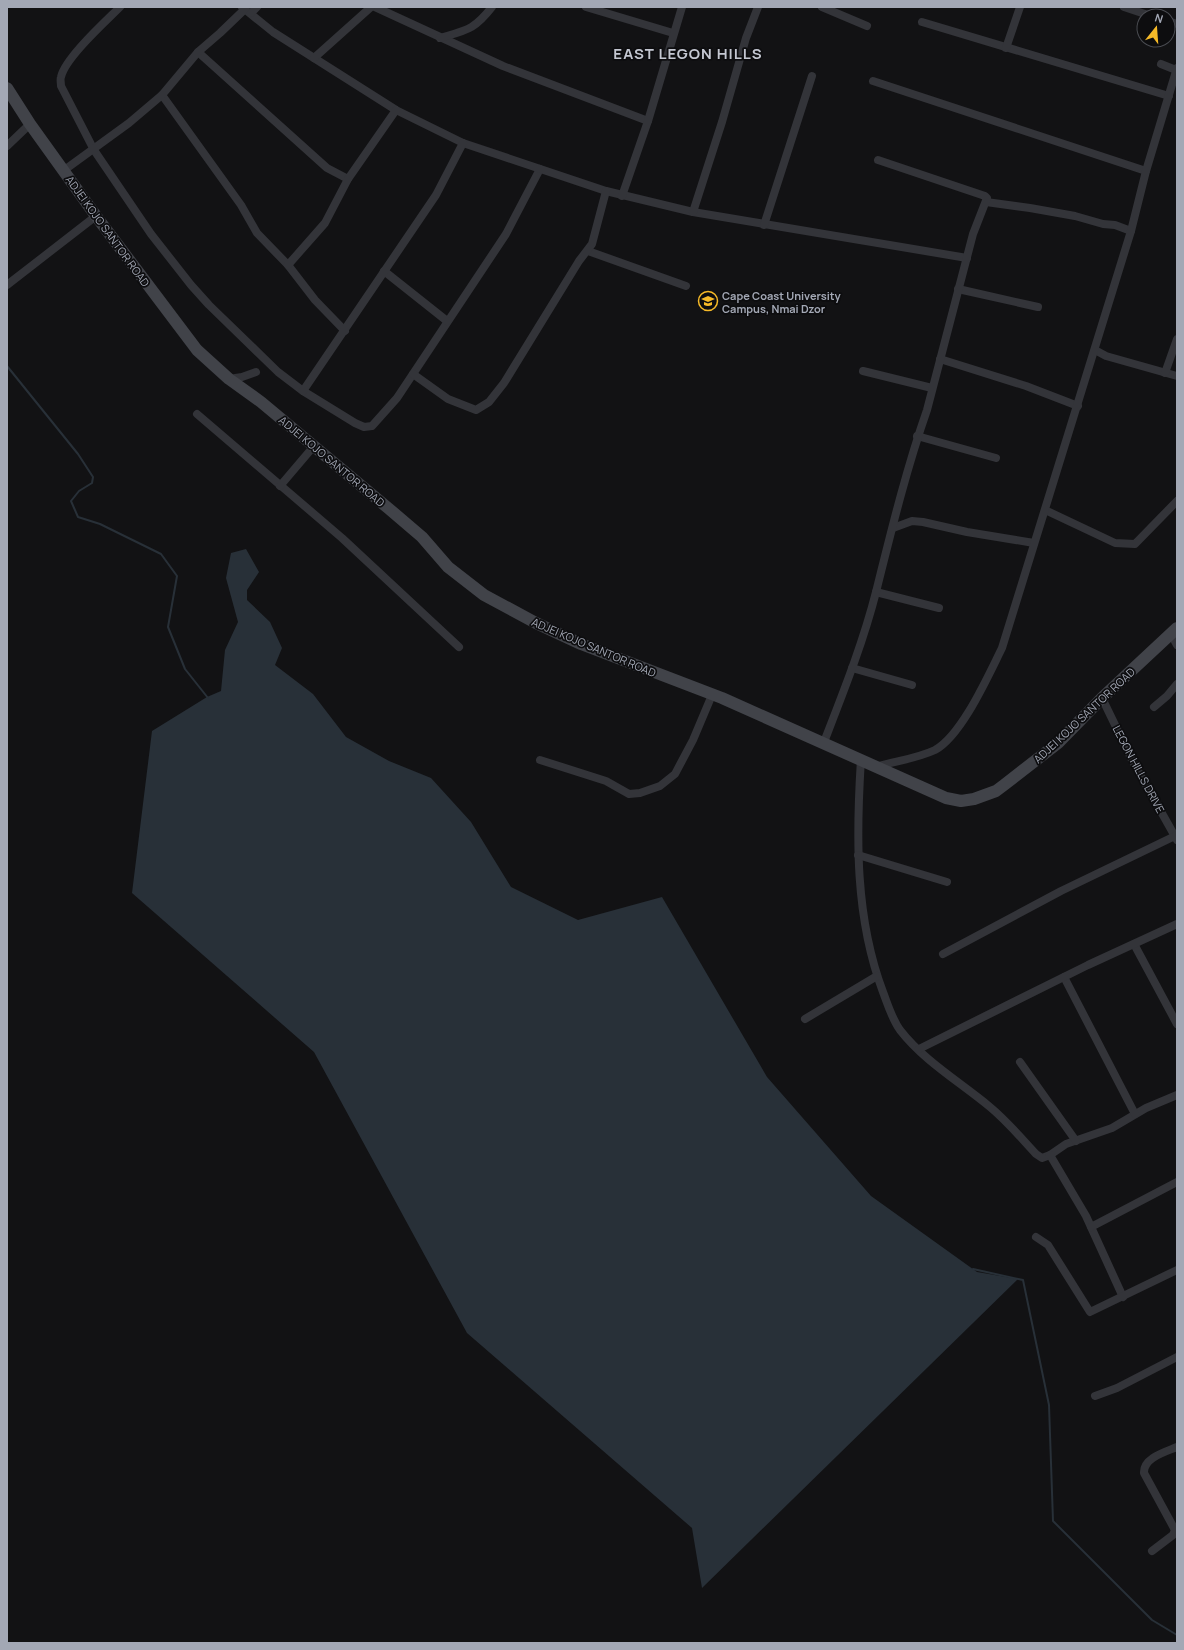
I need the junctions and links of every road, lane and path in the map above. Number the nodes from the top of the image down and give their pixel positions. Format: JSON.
{"nodes":[{"id":1,"x":120,"y":7,"type":"edge"},
{"id":2,"x":257,"y":7,"type":"edge"},
{"id":3,"x":371,"y":7,"type":"edge"},
{"id":4,"x":375,"y":7,"type":"edge"},
{"id":5,"x":492,"y":7,"type":"edge"},
{"id":6,"x":586,"y":7,"type":"edge"},
{"id":7,"x":682,"y":7,"type":"edge"},
{"id":8,"x":758,"y":7,"type":"edge"},
{"id":9,"x":822,"y":7,"type":"edge"},
{"id":10,"x":1020,"y":7,"type":"edge"},
{"id":11,"x":1124,"y":7,"type":"edge"},
{"id":12,"x":598,"y":9,"type":"edge"},
{"id":13,"x":246,"y":10,"type":"edge"},
{"id":14,"x":1136,"y":11,"type":"edge"},
{"id":15,"x":922,"y":22,"type":"dead end"},
{"id":16,"x":867,"y":26,"type":"dead end"},
{"id":17,"x":673,"y":32,"type":"junction"},
{"id":18,"x":440,"y":38,"type":"junction"},
{"id":19,"x":1006,"y":48,"type":"junction"},
{"id":20,"x":198,"y":52,"type":"junction"},
{"id":21,"x":314,"y":58,"type":"junction"},
{"id":22,"x":1161,"y":64,"type":"dead end"},
{"id":23,"x":1177,"y":69,"type":"edge"},
{"id":24,"x":812,"y":76,"type":"dead end"},
{"id":25,"x":873,"y":81,"type":"dead end"},
{"id":26,"x":7,"y":88,"type":"edge"},
{"id":27,"x":162,"y":95,"type":"junction"},
{"id":28,"x":1170,"y":96,"type":"junction"},
{"id":29,"x":396,"y":110,"type":"junction"},
{"id":30,"x":648,"y":121,"type":"junction"},
{"id":31,"x":30,"y":124,"type":"junction"},
{"id":32,"x":463,"y":143,"type":"junction"},
{"id":33,"x":7,"y":146,"type":"edge"},
{"id":34,"x":94,"y":150,"type":"junction"},
{"id":35,"x":878,"y":160,"type":"dead end"},
{"id":36,"x":540,"y":169,"type":"junction"},
{"id":37,"x":63,"y":170,"type":"junction"},
{"id":38,"x":1146,"y":171,"type":"junction"},
{"id":39,"x":348,"y":179,"type":"junction"},
{"id":40,"x":606,"y":191,"type":"junction"},
{"id":41,"x":622,"y":196,"type":"junction"},
{"id":42,"x":986,"y":202,"type":"junction"},
{"id":43,"x":692,"y":212,"type":"junction"},
{"id":44,"x":96,"y":216,"type":"junction"},
{"id":45,"x":764,"y":225,"type":"junction"},
{"id":46,"x":1131,"y":231,"type":"junction"},
{"id":47,"x":588,"y":251,"type":"junction"},
{"id":48,"x":967,"y":258,"type":"junction"},
{"id":49,"x":288,"y":265,"type":"junction"},
{"id":50,"x":384,"y":271,"type":"junction"},
{"id":51,"x":7,"y":285,"type":"edge"},
{"id":52,"x":686,"y":286,"type":"dead end"},
{"id":53,"x":958,"y":288,"type":"junction"},
{"id":54,"x":1038,"y":307,"type":"dead end"},
{"id":55,"x":447,"y":321,"type":"junction"},
{"id":56,"x":344,"y":331,"type":"junction"},
{"id":57,"x":1177,"y":339,"type":"edge"},
{"id":58,"x":1095,"y":350,"type":"junction"},
{"id":59,"x":940,"y":359,"type":"junction"},
{"id":60,"x":863,"y":371,"type":"dead end"},
{"id":61,"x":256,"y":372,"type":"dead end"},
{"id":62,"x":1165,"y":373,"type":"junction"},
{"id":63,"x":413,"y":374,"type":"junction"},
{"id":64,"x":1177,"y":376,"type":"edge"},
{"id":65,"x":229,"y":378,"type":"junction"},
{"id":66,"x":932,"y":388,"type":"junction"},
{"id":67,"x":303,"y":391,"type":"junction"},
{"id":68,"x":1078,"y":406,"type":"junction"},
{"id":69,"x":197,"y":414,"type":"dead end"},
{"id":70,"x":917,"y":436,"type":"junction"},
{"id":71,"x":314,"y":446,"type":"junction"},
{"id":72,"x":996,"y":458,"type":"dead end"},
{"id":73,"x":280,"y":486,"type":"junction"},
{"id":74,"x":1177,"y":501,"type":"edge"},
{"id":75,"x":1045,"y":510,"type":"junction"},
{"id":76,"x":893,"y":528,"type":"junction"},
{"id":77,"x":1034,"y":543,"type":"junction"},
{"id":78,"x":876,"y":592,"type":"junction"},
{"id":79,"x":939,"y":608,"type":"dead end"},
{"id":80,"x":1174,"y":631,"type":"edge"},
{"id":81,"x":1177,"y":645,"type":"edge"},
{"id":82,"x":459,"y":647,"type":"dead end"},
{"id":83,"x":852,"y":668,"type":"junction"},
{"id":84,"x":1177,"y":684,"type":"edge"},
{"id":85,"x":912,"y":685,"type":"dead end"},
{"id":86,"x":712,"y":695,"type":"junction"},
{"id":87,"x":1102,"y":698,"type":"junction"},
{"id":88,"x":1154,"y":707,"type":"dead end"},
{"id":89,"x":824,"y":742,"type":"junction"},
{"id":90,"x":861,"y":759,"type":"junction"},
{"id":91,"x":540,"y":760,"type":"dead end"},
{"id":92,"x":879,"y":766,"type":"junction"},
{"id":93,"x":1176,"y":838,"type":"edge"},
{"id":94,"x":858,"y":855,"type":"junction"},
{"id":95,"x":947,"y":882,"type":"dead end"},
{"id":96,"x":1177,"y":924,"type":"edge"},
{"id":97,"x":1134,"y":944,"type":"junction"},
{"id":98,"x":943,"y":954,"type":"dead end"},
{"id":99,"x":877,"y":976,"type":"junction"},
{"id":100,"x":1064,"y":977,"type":"junction"},
{"id":101,"x":806,"y":1019,"type":"dead end"},
{"id":102,"x":1177,"y":1024,"type":"edge"},
{"id":103,"x":919,"y":1049,"type":"junction"},
{"id":104,"x":1020,"y":1062,"type":"dead end"},
{"id":105,"x":1177,"y":1095,"type":"edge"},
{"id":106,"x":1135,"y":1114,"type":"junction"},
{"id":107,"x":1076,"y":1141,"type":"junction"},
{"id":108,"x":1050,"y":1155,"type":"junction"},
{"id":109,"x":1177,"y":1182,"type":"edge"},
{"id":110,"x":1091,"y":1227,"type":"junction"},
{"id":111,"x":1036,"y":1237,"type":"dead end"},
{"id":112,"x":1177,"y":1270,"type":"edge"},
{"id":113,"x":1123,"y":1297,"type":"junction"},
{"id":114,"x":1177,"y":1357,"type":"edge"},
{"id":115,"x":1095,"y":1396,"type":"dead end"},
{"id":116,"x":1177,"y":1447,"type":"edge"},
{"id":117,"x":1152,"y":1551,"type":"dead end"}],
"edges":[{"from":1,"to":34,"type":"street"},
{"from":2,"to":13,"type":"street"},
{"from":3,"to":21,"type":"street"},
{"from":4,"to":18,"type":"street"},
{"from":5,"to":18,"type":"street"},
{"from":6,"to":12,"type":"street"},
{"from":7,"to":17,"type":"street"},
{"from":8,"to":43,"type":"street"},
{"from":9,"to":16,"type":"street"},
{"from":10,"to":19,"type":"street"},
{"from":11,"to":14,"type":"street"},
{"from":12,"to":17,"type":"street"},
{"from":13,"to":20,"type":"street"},
{"from":13,"to":21,"type":"street"},
{"from":15,"to":19,"type":"street"},
{"from":17,"to":30,"type":"street"},
{"from":18,"to":30,"type":"street"},
{"from":19,"to":28,"type":"street"},
{"from":20,"to":27,"type":"street"},
{"from":20,"to":39,"type":"street"},
{"from":21,"to":29,"type":"street"},
{"from":22,"to":23,"type":"street"},
{"from":23,"to":28,"type":"street"},
{"from":24,"to":45,"type":"street"},
{"from":25,"to":38,"type":"street"},
{"from":26,"to":31,"type":"street","name":"ADJEI KOJO SANTOR ROAD"},
{"from":27,"to":34,"type":"street"},
{"from":27,"to":49,"type":"street"},
{"from":28,"to":38,"type":"street"},
{"from":29,"to":32,"type":"street"},
{"from":29,"to":39,"type":"street"},
{"from":30,"to":41,"type":"street"},
{"from":31,"to":33,"type":"street"},
{"from":31,"to":37,"type":"street","name":"ADJEI KOJO SANTOR ROAD"},
{"from":32,"to":36,"type":"street"},
{"from":32,"to":50,"type":"street"},
{"from":34,"to":37,"type":"street"},
{"from":34,"to":67,"type":"street"},
{"from":35,"to":42,"type":"street"},
{"from":36,"to":40,"type":"street"},
{"from":36,"to":55,"type":"street"},
{"from":37,"to":44,"type":"street","name":"ADJEI KOJO SANTOR ROAD"},
{"from":38,"to":46,"type":"street"},
{"from":39,"to":49,"type":"street"},
{"from":40,"to":41,"type":"street"},
{"from":40,"to":47,"type":"street"},
{"from":41,"to":43,"type":"street"},
{"from":42,"to":46,"type":"street"},
{"from":42,"to":48,"type":"street"},
{"from":43,"to":45,"type":"street"},
{"from":44,"to":51,"type":"street"},
{"from":44,"to":65,"type":"street","name":"ADJEI KOJO SANTOR ROAD"},
{"from":45,"to":48,"type":"street"},
{"from":46,"to":58,"type":"street"},
{"from":47,"to":52,"type":"street"},
{"from":47,"to":63,"type":"street"},
{"from":48,"to":53,"type":"street"},
{"from":49,"to":56,"type":"street"},
{"from":50,"to":55,"type":"street"},
{"from":50,"to":56,"type":"street"},
{"from":53,"to":54,"type":"street"},
{"from":53,"to":59,"type":"street"},
{"from":55,"to":63,"type":"street"},
{"from":56,"to":67,"type":"street"},
{"from":57,"to":62,"type":"street"},
{"from":58,"to":62,"type":"street"},
{"from":58,"to":68,"type":"street"},
{"from":59,"to":66,"type":"street"},
{"from":59,"to":68,"type":"street"},
{"from":60,"to":66,"type":"street"},
{"from":61,"to":65,"type":"street"},
{"from":62,"to":64,"type":"street"},
{"from":63,"to":67,"type":"street"},
{"from":65,"to":71,"type":"street","name":"ADJEI KOJO SANTOR ROAD"},
{"from":66,"to":70,"type":"street"},
{"from":68,"to":75,"type":"street"},
{"from":69,"to":73,"type":"street"},
{"from":70,"to":72,"type":"street"},
{"from":70,"to":76,"type":"street"},
{"from":71,"to":73,"type":"street"},
{"from":71,"to":86,"type":"street","name":"ADJEI KOJO SANTOR ROAD"},
{"from":73,"to":82,"type":"street"},
{"from":74,"to":75,"type":"street"},
{"from":75,"to":77,"type":"street"},
{"from":76,"to":77,"type":"street"},
{"from":76,"to":78,"type":"street"},
{"from":77,"to":92,"type":"street"},
{"from":78,"to":79,"type":"street"},
{"from":78,"to":83,"type":"street"},
{"from":80,"to":81,"type":"street"},
{"from":80,"to":87,"type":"street","name":"ADJEI KOJO SANTOR ROAD"},
{"from":83,"to":85,"type":"street"},
{"from":83,"to":89,"type":"street"},
{"from":84,"to":88,"type":"street"},
{"from":86,"to":89,"type":"street","name":"ADJEI KOJO SANTOR ROAD"},
{"from":86,"to":91,"type":"street"},
{"from":87,"to":92,"type":"street","name":"ADJEI KOJO SANTOR ROAD"},
{"from":87,"to":93,"type":"street","name":"LEGON HILLS DRIVE"},
{"from":89,"to":90,"type":"street","name":"ADJEI KOJO SANTOR ROAD"},
{"from":90,"to":92,"type":"street","name":"ADJEI KOJO SANTOR ROAD"},
{"from":90,"to":94,"type":"street"},
{"from":93,"to":98,"type":"street"},
{"from":94,"to":95,"type":"street"},
{"from":94,"to":99,"type":"street"},
{"from":96,"to":97,"type":"street"},
{"from":97,"to":100,"type":"street"},
{"from":97,"to":102,"type":"street"},
{"from":99,"to":101,"type":"street"},
{"from":99,"to":103,"type":"street"},
{"from":100,"to":103,"type":"street"},
{"from":100,"to":106,"type":"street"},
{"from":103,"to":108,"type":"street"},
{"from":104,"to":107,"type":"street"},
{"from":105,"to":106,"type":"street"},
{"from":106,"to":107,"type":"street"},
{"from":107,"to":108,"type":"street"},
{"from":108,"to":110,"type":"street"},
{"from":109,"to":110,"type":"street"},
{"from":110,"to":113,"type":"street"},
{"from":111,"to":113,"type":"street"},
{"from":112,"to":113,"type":"street"},
{"from":114,"to":115,"type":"street"},
{"from":116,"to":117,"type":"street"}]}
